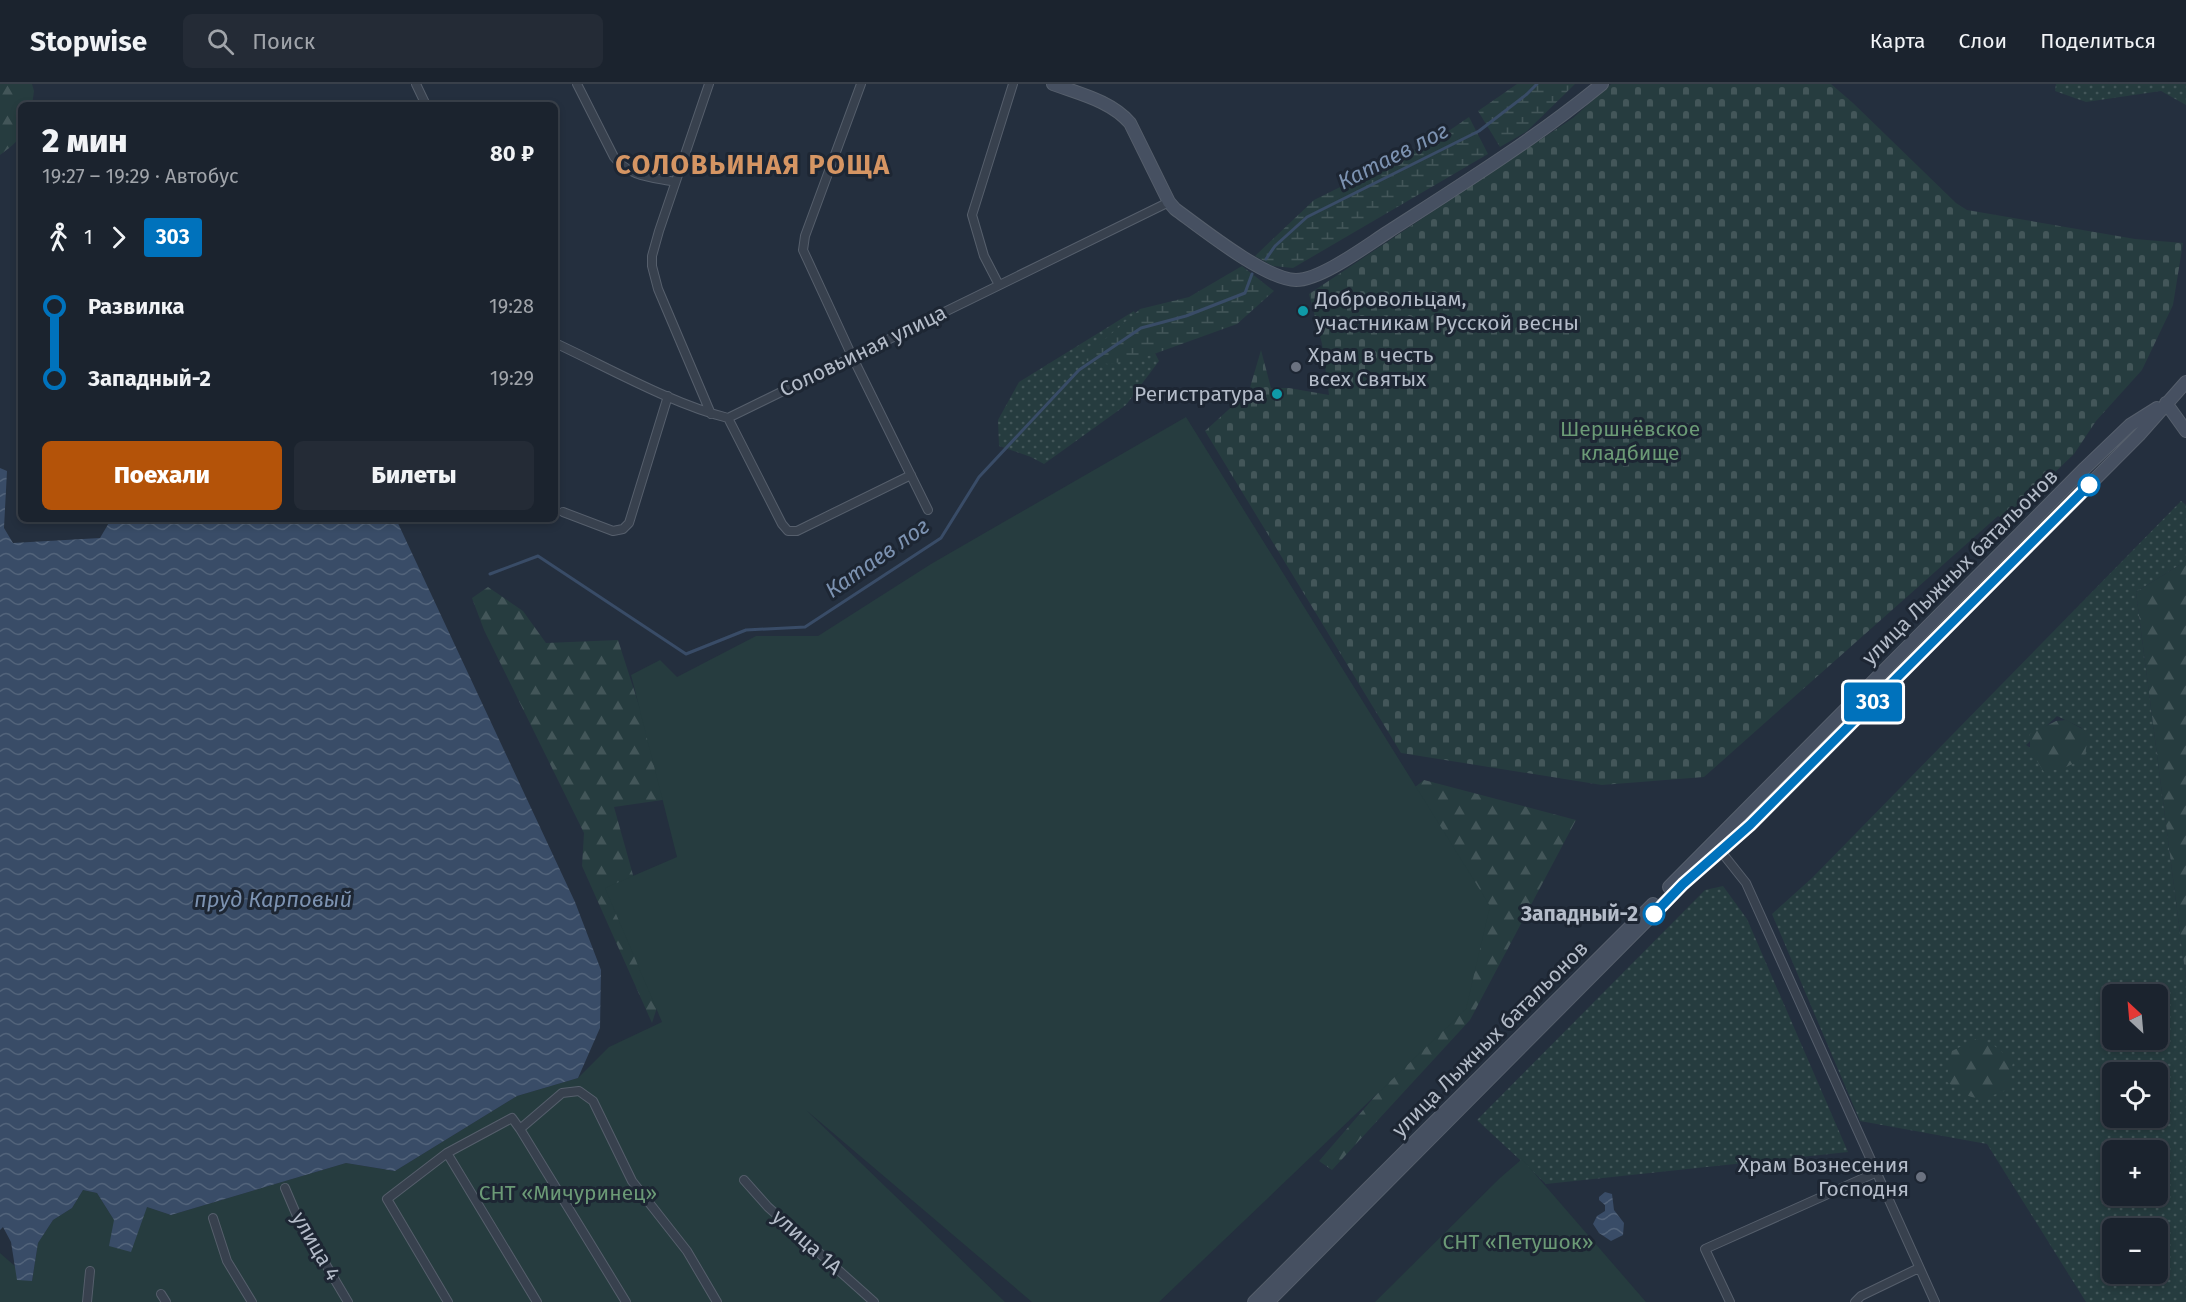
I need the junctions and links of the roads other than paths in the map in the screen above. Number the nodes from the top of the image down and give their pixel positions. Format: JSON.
{"nodes":[{"id":1,"x":416,"y":84,"type":"edge"},
{"id":2,"x":577,"y":84,"type":"edge"},
{"id":3,"x":709,"y":84,"type":"edge"},
{"id":4,"x":861,"y":84,"type":"edge"},
{"id":5,"x":1013,"y":84,"type":"edge"},
{"id":6,"x":1053,"y":84,"type":"edge"},
{"id":7,"x":1602,"y":84,"type":"edge"},
{"id":8,"x":425,"y":102,"type":"edge"},
{"id":9,"x":675,"y":182,"type":"junction"},
{"id":10,"x":1168,"y":202,"type":"junction"},
{"id":11,"x":999,"y":285,"type":"junction"},
{"id":12,"x":558,"y":344,"type":"edge"},
{"id":13,"x":852,"y":356,"type":"junction"},
{"id":14,"x":2186,"y":382,"type":"edge"},
{"id":15,"x":668,"y":396,"type":"junction"},
{"id":16,"x":2166,"y":403,"type":"junction"},
{"id":17,"x":711,"y":414,"type":"junction"},
{"id":18,"x":728,"y":418,"type":"junction"},
{"id":19,"x":2186,"y":431,"type":"edge"},
{"id":20,"x":910,"y":475,"type":"junction"},
{"id":21,"x":928,"y":510,"type":"dead end"},
{"id":22,"x":563,"y":512,"type":"dead end"},
{"id":23,"x":1717,"y":847,"type":"junction"},
{"id":24,"x":520,"y":1129,"type":"junction"},
{"id":25,"x":447,"y":1153,"type":"junction"},
{"id":26,"x":1875,"y":1173,"type":"junction"},
{"id":27,"x":744,"y":1180,"type":"dead end"},
{"id":28,"x":285,"y":1188,"type":"dead end"},
{"id":29,"x":213,"y":1218,"type":"dead end"},
{"id":30,"x":1919,"y":1268,"type":"junction"},
{"id":31,"x":90,"y":1271,"type":"dead end"},
{"id":32,"x":161,"y":1294,"type":"dead end"},
{"id":33,"x":87,"y":1302,"type":"edge"},
{"id":34,"x":166,"y":1302,"type":"edge"},
{"id":35,"x":252,"y":1302,"type":"edge"},
{"id":36,"x":348,"y":1302,"type":"edge"},
{"id":37,"x":448,"y":1302,"type":"edge"},
{"id":38,"x":537,"y":1302,"type":"edge"},
{"id":39,"x":626,"y":1302,"type":"edge"},
{"id":40,"x":717,"y":1302,"type":"edge"},
{"id":41,"x":874,"y":1302,"type":"edge"},
{"id":42,"x":1254,"y":1302,"type":"edge"},
{"id":43,"x":1269,"y":1302,"type":"edge"},
{"id":44,"x":1730,"y":1302,"type":"edge"},
{"id":45,"x":1855,"y":1302,"type":"edge"},
{"id":46,"x":1935,"y":1302,"type":"edge"}],
"edges":[{"from":1,"to":8,"type":"street"},
{"from":2,"to":9,"type":"street"},
{"from":3,"to":9,"type":"street"},
{"from":4,"to":13,"type":"street"},
{"from":5,"to":11,"type":"street"},
{"from":6,"to":10,"type":"main road"},
{"from":7,"to":10,"type":"main road"},
{"from":9,"to":17,"type":"street"},
{"from":10,"to":11,"type":"street","name":"Соловьиная улица"},
{"from":11,"to":13,"type":"street","name":"Соловьиная улица"},
{"from":12,"to":15,"type":"street"},
{"from":13,"to":18,"type":"street","name":"Соловьиная улица"},
{"from":13,"to":20,"type":"street"},
{"from":14,"to":16,"type":"main road","name":"улица Лыжных батальонов"},
{"from":15,"to":17,"type":"street"},
{"from":15,"to":22,"type":"street"},
{"from":16,"to":19,"type":"main road"},
{"from":16,"to":23,"type":"main road","name":"улица Лыжных батальонов"},
{"from":17,"to":18,"type":"street"},
{"from":18,"to":20,"type":"street"},
{"from":20,"to":21,"type":"street"},
{"from":23,"to":26,"type":"street"},
{"from":23,"to":42,"type":"main road","name":"улица Лыжных батальонов"},
{"from":23,"to":43,"type":"main road","name":"улица Лыжных батальонов"},
{"from":24,"to":25,"type":"street"},
{"from":24,"to":39,"type":"street"},
{"from":24,"to":40,"type":"street"},
{"from":25,"to":37,"type":"street"},
{"from":25,"to":38,"type":"street"},
{"from":26,"to":30,"type":"street"},
{"from":26,"to":44,"type":"street"},
{"from":27,"to":41,"type":"street","name":"улица 1А"},
{"from":28,"to":36,"type":"street","name":"улица 4"},
{"from":29,"to":35,"type":"street"},
{"from":30,"to":45,"type":"street"},
{"from":30,"to":46,"type":"street"},
{"from":31,"to":33,"type":"street"},
{"from":32,"to":34,"type":"street"}]}
